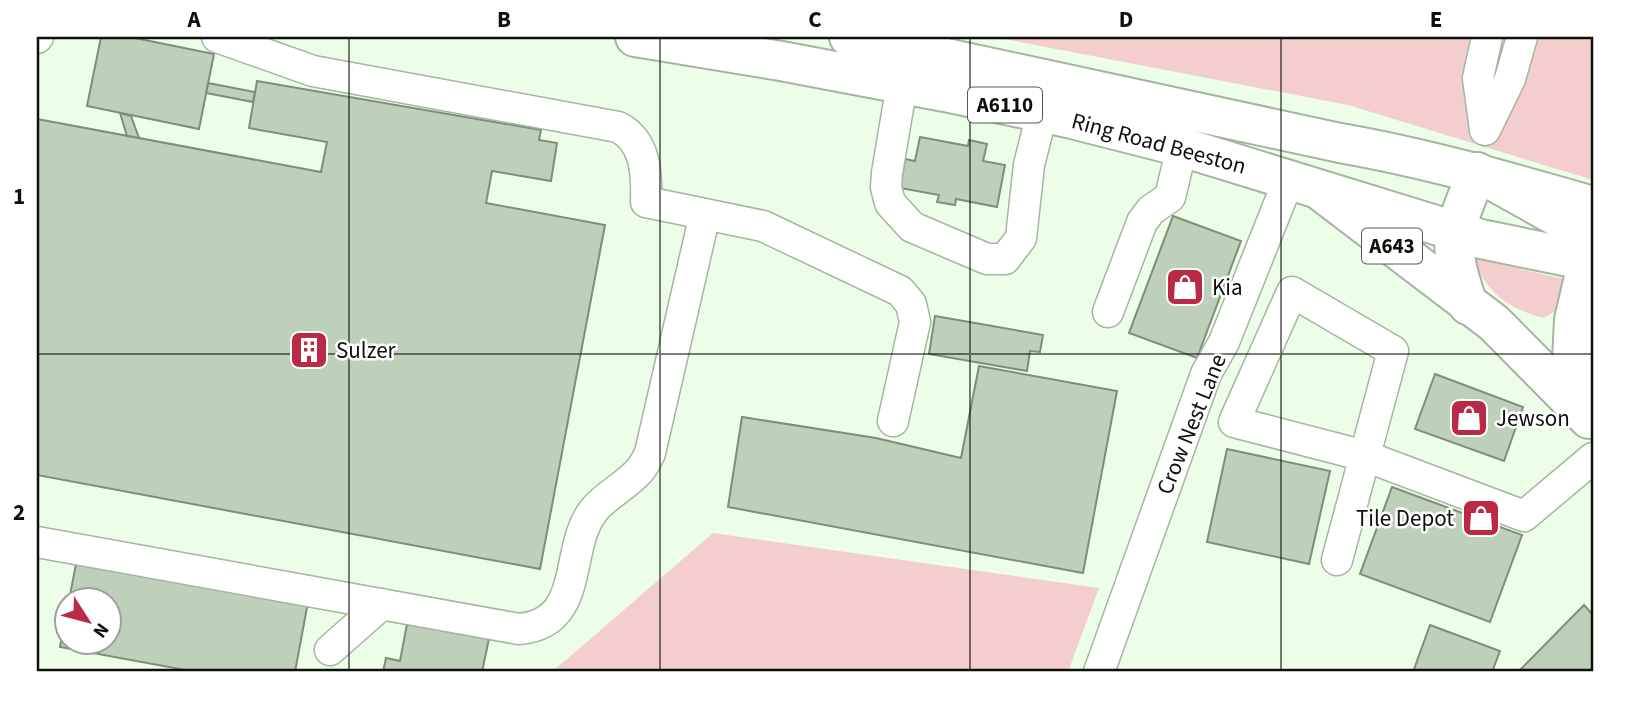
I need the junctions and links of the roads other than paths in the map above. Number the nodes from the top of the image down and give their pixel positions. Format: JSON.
{"nodes":[{"id":1,"x":218,"y":37,"type":"edge"},
{"id":2,"x":635,"y":37,"type":"edge"},
{"id":3,"x":849,"y":37,"type":"edge"},
{"id":4,"x":1487,"y":37,"type":"edge"},
{"id":5,"x":1522,"y":37,"type":"edge"},
{"id":6,"x":902,"y":84,"type":"junction"},
{"id":7,"x":1042,"y":113,"type":"junction"},
{"id":8,"x":1485,"y":130,"type":"junction"},
{"id":9,"x":1182,"y":147,"type":"junction"},
{"id":10,"x":1477,"y":172,"type":"junction"},
{"id":11,"x":1302,"y":183,"type":"junction"},
{"id":12,"x":1593,"y":206,"type":"edge"},
{"id":13,"x":705,"y":214,"type":"junction"},
{"id":14,"x":1455,"y":232,"type":"junction"},
{"id":15,"x":1591,"y":261,"type":"edge"},
{"id":16,"x":1108,"y":312,"type":"dead end"},
{"id":17,"x":1481,"y":314,"type":"junction"},
{"id":18,"x":1574,"y":320,"type":"junction"},
{"id":19,"x":1593,"y":416,"type":"edge"},
{"id":20,"x":893,"y":421,"type":"dead end"},
{"id":21,"x":1593,"y":422,"type":"edge"},
{"id":22,"x":1365,"y":456,"type":"junction"},
{"id":23,"x":1593,"y":458,"type":"edge"},
{"id":24,"x":37,"y":542,"type":"edge"},
{"id":25,"x":1338,"y":560,"type":"dead end"},
{"id":26,"x":382,"y":604,"type":"junction"},
{"id":27,"x":330,"y":650,"type":"dead end"},
{"id":28,"x":1099,"y":672,"type":"edge"}],
"edges":[{"from":1,"to":13,"type":"street"},
{"from":2,"to":6,"type":"main road","name":"Ring Road Beeston","number":"A6110"},
{"from":3,"to":10,"type":"main road","name":"Ring Road Beeston","number":"A6110"},
{"from":4,"to":8,"type":"street"},
{"from":5,"to":8,"type":"street"},
{"from":6,"to":7,"type":"main road","name":"Ring Road Beeston","number":"A6110"},
{"from":6,"to":7,"type":"street"},
{"from":7,"to":9,"type":"main road","name":"Ring Road Beeston","number":"A6110"},
{"from":8,"to":10,"type":"street"},
{"from":9,"to":11,"type":"main road","name":"Ring Road Beeston","number":"A6110"},
{"from":9,"to":16,"type":"street"},
{"from":10,"to":12,"type":"main road","name":"Ring Road Beeston","number":"A6110"},
{"from":10,"to":14,"type":"main road","number":"A643"},
{"from":10,"to":15,"type":"main road"},
{"from":11,"to":14,"type":"main road","name":"Ring Road Beeston","number":"A6110"},
{"from":11,"to":17,"type":"main road","number":"A643"},
{"from":11,"to":28,"type":"street","name":"Crow Nest Lane"},
{"from":13,"to":20,"type":"street"},
{"from":13,"to":26,"type":"street"},
{"from":14,"to":15,"type":"main road","name":"Ring Road Beeston","number":"A6110"},
{"from":14,"to":17,"type":"main road","number":"A643"},
{"from":15,"to":18,"type":"main road"},
{"from":17,"to":18,"type":"main road","number":"A643"},
{"from":17,"to":21,"type":"main road","number":"A643"},
{"from":18,"to":19,"type":"main road"},
{"from":22,"to":22,"type":"street"},
{"from":22,"to":23,"type":"street"},
{"from":22,"to":25,"type":"street"},
{"from":24,"to":26,"type":"street"},
{"from":26,"to":27,"type":"street"}]}
